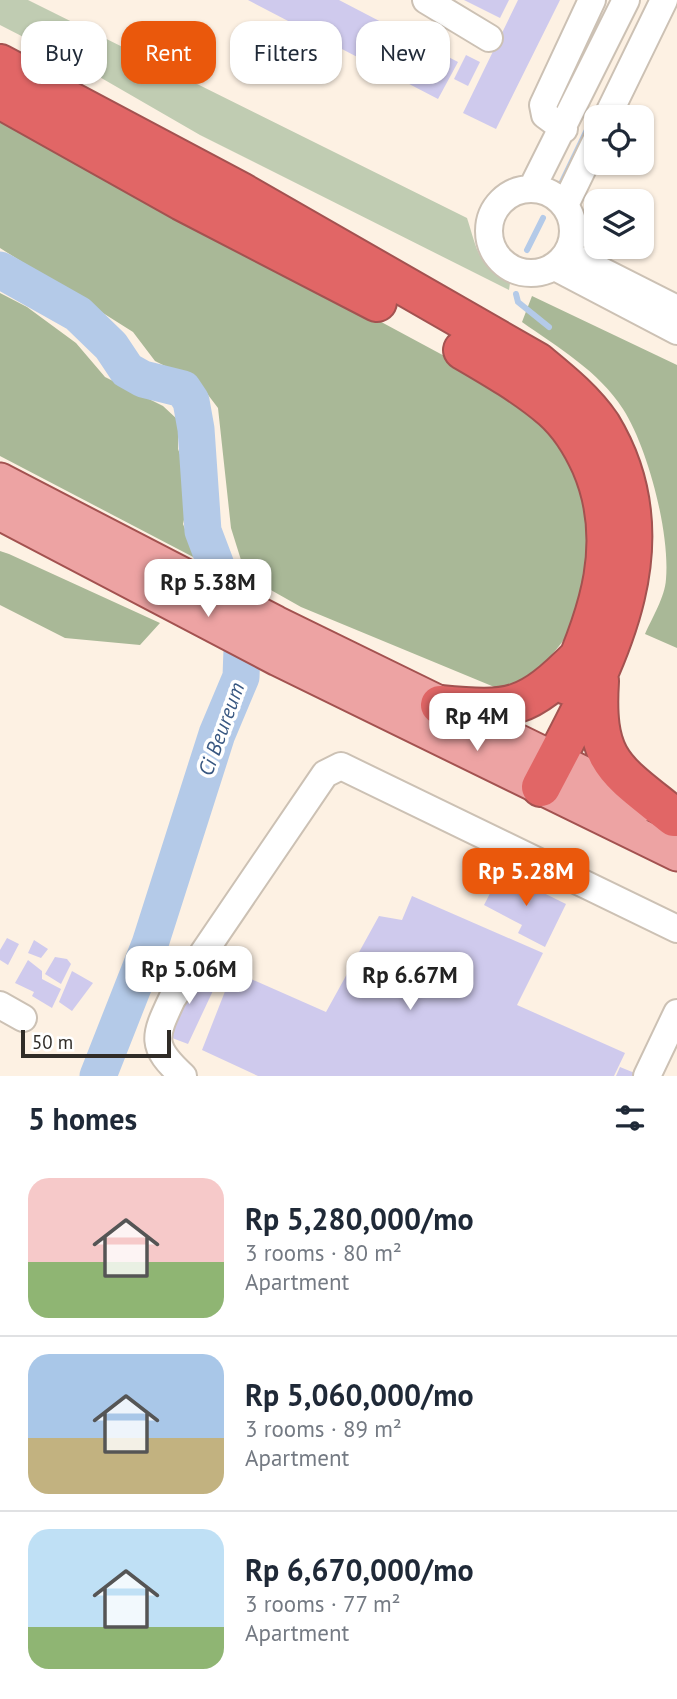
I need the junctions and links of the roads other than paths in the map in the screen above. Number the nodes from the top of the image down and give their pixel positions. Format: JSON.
{"nodes":[{"id":1,"x":592,"y":0,"type":"edge"},
{"id":2,"x":626,"y":0,"type":"edge"},
{"id":3,"x":664,"y":0,"type":"edge"},
{"id":4,"x":438,"y":3,"type":"edge"},
{"id":5,"x":489,"y":38,"type":"dead end"},
{"id":6,"x":0,"y":64,"type":"edge"},
{"id":7,"x":0,"y":99,"type":"edge"},
{"id":8,"x":613,"y":105,"type":"edge"},
{"id":9,"x":564,"y":129,"type":"junction"},
{"id":10,"x":584,"y":166,"type":"edge"},
{"id":11,"x":532,"y":188,"type":"junction"},
{"id":12,"x":565,"y":205,"type":"junction"},
{"id":13,"x":561,"y":260,"type":"junction"},
{"id":14,"x":677,"y":309,"type":"edge"},
{"id":15,"x":677,"y":331,"type":"edge"},
{"id":16,"x":0,"y":481,"type":"edge"},
{"id":17,"x":0,"y":513,"type":"edge"},
{"id":18,"x":164,"y":582,"type":"junction"},
{"id":19,"x":590,"y":666,"type":"junction"},
{"id":20,"x":440,"y":705,"type":"junction"},
{"id":21,"x":540,"y":770,"type":"junction"},
{"id":22,"x":676,"y":830,"type":"edge"},
{"id":23,"x":677,"y":929,"type":"edge"},
{"id":24,"x":677,"y":1013,"type":"edge"},
{"id":25,"x":183,"y":1076,"type":"edge"},
{"id":26,"x":647,"y":1076,"type":"edge"}],
"edges":[{"from":1,"to":9,"type":"street"},
{"from":2,"to":9,"type":"street"},
{"from":3,"to":8,"type":"street"},
{"from":4,"to":5,"type":"street"},
{"from":6,"to":19,"type":"highway"},
{"from":7,"to":19,"type":"highway"},
{"from":9,"to":11,"type":"street"},
{"from":10,"to":12,"type":"street"},
{"from":11,"to":12,"type":"street"},
{"from":11,"to":13,"type":"street"},
{"from":12,"to":13,"type":"street"},
{"from":13,"to":14,"type":"street"},
{"from":13,"to":15,"type":"street"},
{"from":16,"to":18,"type":"main road"},
{"from":17,"to":18,"type":"main road"},
{"from":18,"to":20,"type":"main road"},
{"from":18,"to":21,"type":"main road"},
{"from":19,"to":20,"type":"highway"},
{"from":19,"to":21,"type":"highway"},
{"from":19,"to":22,"type":"highway"},
{"from":20,"to":21,"type":"main road"},
{"from":21,"to":22,"type":"main road"},
{"from":23,"to":25,"type":"street"},
{"from":24,"to":26,"type":"street"}]}
